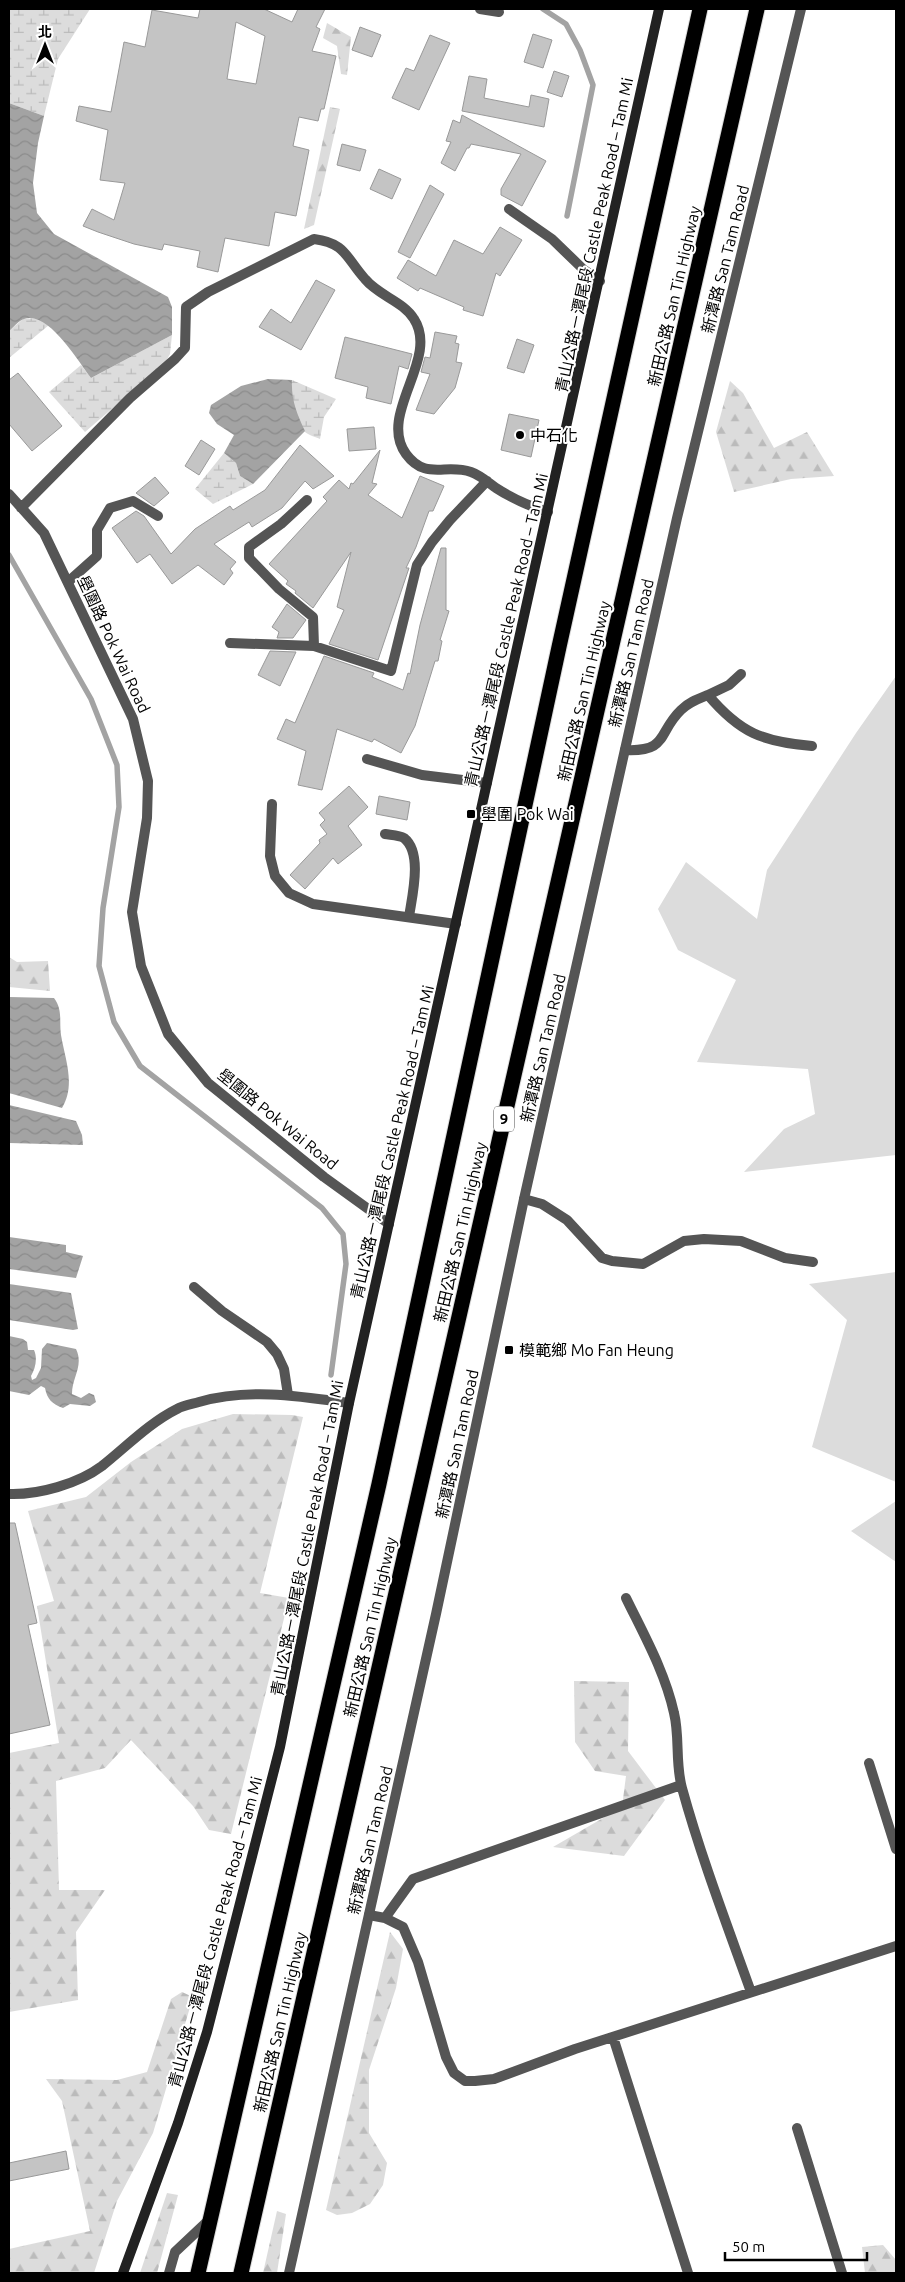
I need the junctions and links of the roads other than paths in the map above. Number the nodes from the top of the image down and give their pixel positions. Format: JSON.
{"nodes":[{"id":1,"x":480,"y":9,"type":"edge"},
{"id":2,"x":659,"y":9,"type":"edge"},
{"id":3,"x":700,"y":9,"type":"edge"},
{"id":4,"x":757,"y":9,"type":"edge"},
{"id":5,"x":801,"y":9,"type":"edge"},
{"id":6,"x":499,"y":12,"type":"dead end"},
{"id":7,"x":509,"y":208,"type":"dead end"},
{"id":8,"x":600,"y":281,"type":"junction"},
{"id":9,"x":487,"y":482,"type":"junction"},
{"id":10,"x":9,"y":494,"type":"edge"},
{"id":11,"x":307,"y":500,"type":"dead end"},
{"id":12,"x":21,"y":508,"type":"junction"},
{"id":13,"x":548,"y":512,"type":"junction"},
{"id":14,"x":158,"y":516,"type":"dead end"},
{"id":15,"x":69,"y":581,"type":"junction"},
{"id":16,"x":230,"y":643,"type":"dead end"},
{"id":17,"x":314,"y":646,"type":"junction"},
{"id":18,"x":741,"y":674,"type":"dead end"},
{"id":19,"x":708,"y":695,"type":"junction"},
{"id":20,"x":812,"y":746,"type":"dead end"},
{"id":21,"x":625,"y":750,"type":"junction"},
{"id":22,"x":367,"y":759,"type":"dead end"},
{"id":23,"x":487,"y":783,"type":"junction"},
{"id":24,"x":272,"y":804,"type":"dead end"},
{"id":25,"x":385,"y":834,"type":"dead end"},
{"id":26,"x":410,"y":917,"type":"junction"},
{"id":27,"x":456,"y":924,"type":"junction"},
{"id":28,"x":524,"y":1198,"type":"junction"},
{"id":29,"x":389,"y":1224,"type":"junction"},
{"id":30,"x":813,"y":1262,"type":"dead end"},
{"id":31,"x":194,"y":1287,"type":"dead end"},
{"id":32,"x":288,"y":1395,"type":"junction"},
{"id":33,"x":349,"y":1403,"type":"junction"},
{"id":34,"x":9,"y":1494,"type":"edge"},
{"id":35,"x":626,"y":1598,"type":"dead end"},
{"id":36,"x":869,"y":1763,"type":"dead end"},
{"id":37,"x":681,"y":1785,"type":"junction"},
{"id":38,"x":896,"y":1849,"type":"edge"},
{"id":39,"x":369,"y":1915,"type":"junction"},
{"id":40,"x":385,"y":1918,"type":"junction"},
{"id":41,"x":896,"y":1946,"type":"edge"},
{"id":42,"x":751,"y":1992,"type":"junction"},
{"id":43,"x":613,"y":2037,"type":"junction"},
{"id":44,"x":797,"y":2128,"type":"dead end"},
{"id":45,"x":210,"y":2220,"type":"junction"},
{"id":46,"x":123,"y":2273,"type":"edge"},
{"id":47,"x":169,"y":2273,"type":"edge"},
{"id":48,"x":198,"y":2273,"type":"edge"},
{"id":49,"x":241,"y":2273,"type":"edge"},
{"id":50,"x":289,"y":2273,"type":"edge"},
{"id":51,"x":688,"y":2273,"type":"edge"},
{"id":52,"x":842,"y":2273,"type":"edge"}],
"edges":[{"from":1,"to":6,"type":"street"},
{"from":2,"to":8,"type":"main road","name":"青山公路－潭尾段 Castle Peak Road – Tam Mi"},
{"from":3,"to":45,"type":"highway","name":"新田公路 San Tin Highway"},
{"from":4,"to":49,"type":"highway","name":"新田公路 San Tin Highway","number":"9"},
{"from":5,"to":21,"type":"street","name":"新潭路 San Tam Road"},
{"from":7,"to":8,"type":"street"},
{"from":8,"to":13,"type":"main road","name":"青山公路－潭尾段 Castle Peak Road – Tam Mi"},
{"from":9,"to":12,"type":"street"},
{"from":9,"to":13,"type":"street"},
{"from":9,"to":17,"type":"street"},
{"from":10,"to":12,"type":"street","name":"壆圍路 Pok Wai Road"},
{"from":11,"to":17,"type":"street"},
{"from":12,"to":15,"type":"street","name":"壆圍路 Pok Wai Road"},
{"from":13,"to":23,"type":"main road","name":"青山公路－潭尾段 Castle Peak Road – Tam Mi"},
{"from":14,"to":15,"type":"street"},
{"from":15,"to":29,"type":"street","name":"壆圍路 Pok Wai Road"},
{"from":16,"to":17,"type":"street"},
{"from":18,"to":19,"type":"street"},
{"from":19,"to":20,"type":"street"},
{"from":19,"to":21,"type":"street"},
{"from":21,"to":28,"type":"street","name":"新潭路 San Tam Road"},
{"from":22,"to":23,"type":"street"},
{"from":23,"to":27,"type":"main road","name":"青山公路－潭尾段 Castle Peak Road – Tam Mi"},
{"from":24,"to":26,"type":"street"},
{"from":25,"to":26,"type":"street"},
{"from":26,"to":27,"type":"street"},
{"from":27,"to":29,"type":"main road","name":"青山公路－潭尾段 Castle Peak Road – Tam Mi"},
{"from":28,"to":30,"type":"street"},
{"from":28,"to":39,"type":"street","name":"新潭路 San Tam Road"},
{"from":29,"to":33,"type":"main road","name":"青山公路－潭尾段 Castle Peak Road – Tam Mi"},
{"from":31,"to":32,"type":"street"},
{"from":32,"to":33,"type":"street"},
{"from":32,"to":34,"type":"street"},
{"from":33,"to":46,"type":"main road","name":"青山公路－潭尾段 Castle Peak Road – Tam Mi"},
{"from":35,"to":37,"type":"street"},
{"from":36,"to":38,"type":"street"},
{"from":37,"to":40,"type":"street"},
{"from":37,"to":42,"type":"street"},
{"from":39,"to":40,"type":"street"},
{"from":39,"to":50,"type":"street","name":"新潭路 San Tam Road"},
{"from":40,"to":43,"type":"street"},
{"from":41,"to":42,"type":"street"},
{"from":42,"to":43,"type":"street"},
{"from":43,"to":51,"type":"street"},
{"from":44,"to":52,"type":"street"},
{"from":45,"to":47,"type":"street"},
{"from":45,"to":48,"type":"highway","name":"新田公路 San Tin Highway"}]}
